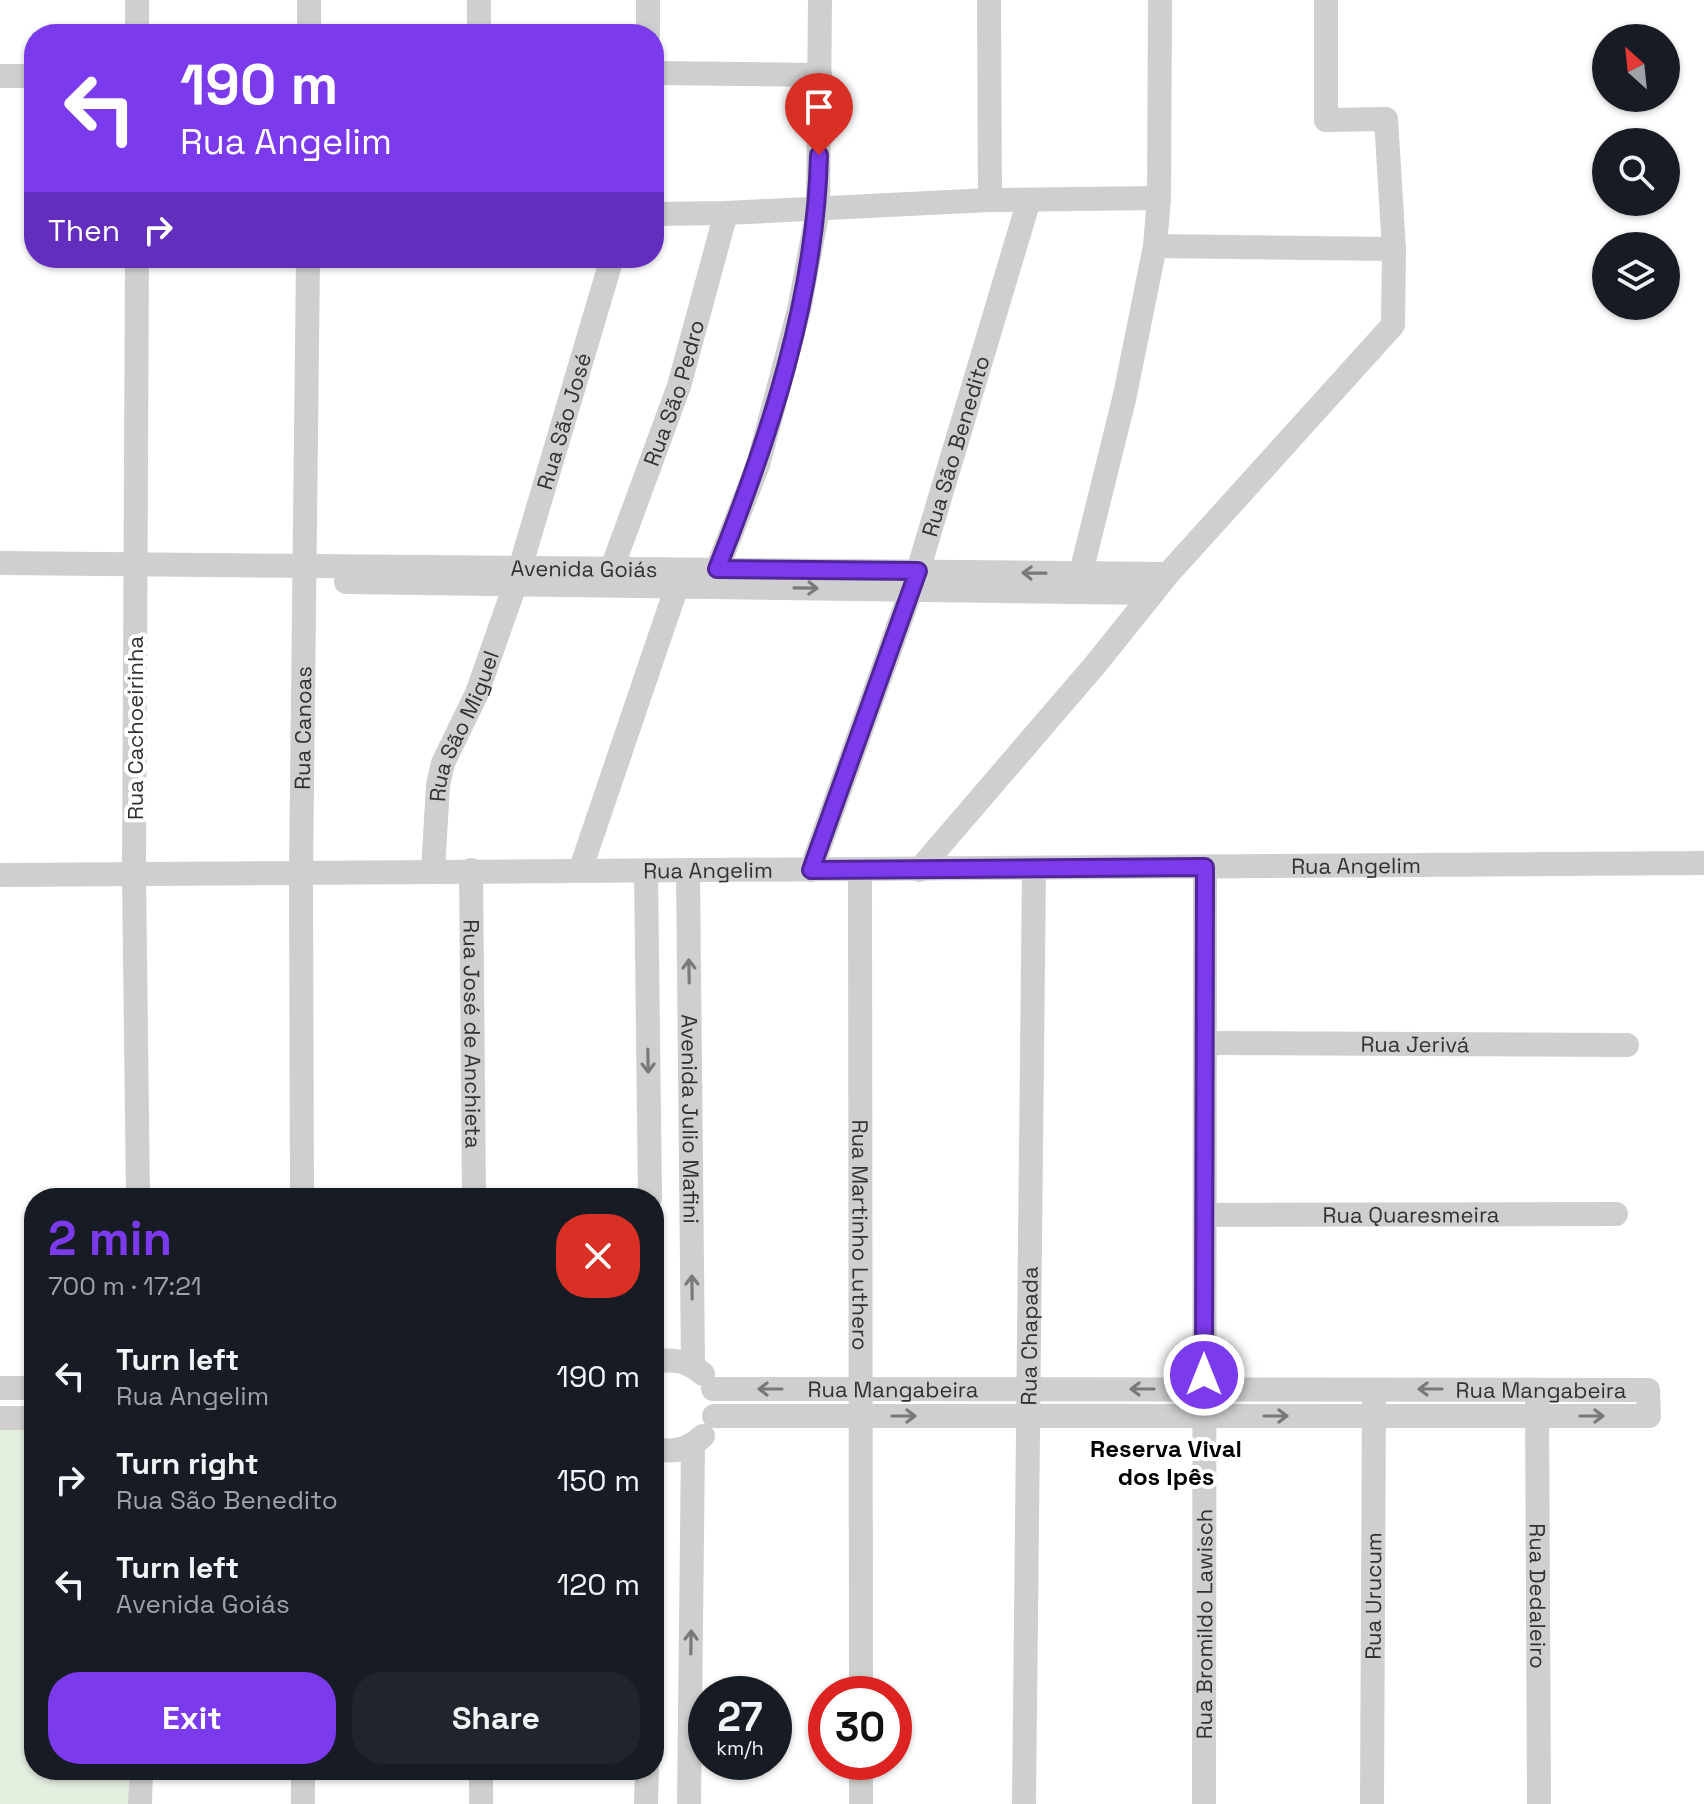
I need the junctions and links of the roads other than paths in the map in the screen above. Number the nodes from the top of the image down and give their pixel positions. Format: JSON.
{"nodes":[{"id":1,"x":137,"y":0,"type":"edge"},
{"id":2,"x":309,"y":0,"type":"edge"},
{"id":3,"x":479,"y":0,"type":"edge"},
{"id":4,"x":648,"y":0,"type":"edge"},
{"id":5,"x":820,"y":0,"type":"edge"},
{"id":6,"x":989,"y":0,"type":"edge"},
{"id":7,"x":1160,"y":0,"type":"edge"},
{"id":8,"x":1326,"y":0,"type":"edge"},
{"id":9,"x":137,"y":24,"type":"edge"},
{"id":10,"x":309,"y":24,"type":"edge"},
{"id":11,"x":479,"y":24,"type":"edge"},
{"id":12,"x":648,"y":24,"type":"edge"},
{"id":13,"x":664,"y":73,"type":"edge"},
{"id":14,"x":820,"y":75,"type":"junction"},
{"id":15,"x":0,"y":76,"type":"edge"},
{"id":16,"x":24,"y":76,"type":"edge"},
{"id":17,"x":1159,"y":198,"type":"junction"},
{"id":18,"x":990,"y":200,"type":"junction"},
{"id":19,"x":1029,"y":200,"type":"junction"},
{"id":20,"x":818,"y":209,"type":"junction"},
{"id":21,"x":726,"y":213,"type":"junction"},
{"id":22,"x":664,"y":214,"type":"edge"},
{"id":23,"x":1155,"y":246,"type":"junction"},
{"id":24,"x":1394,"y":249,"type":"junction"},
{"id":25,"x":137,"y":268,"type":"edge"},
{"id":26,"x":308,"y":268,"type":"edge"},
{"id":27,"x":609,"y":268,"type":"edge"},
{"id":28,"x":0,"y":563,"type":"edge"},
{"id":29,"x":612,"y":568,"type":"junction"},
{"id":30,"x":717,"y":569,"type":"junction"},
{"id":31,"x":136,"y":571,"type":"junction"},
{"id":32,"x":305,"y":573,"type":"junction"},
{"id":33,"x":1168,"y":574,"type":"junction"},
{"id":34,"x":516,"y":575,"type":"junction"},
{"id":35,"x":0,"y":578,"type":"edge"},
{"id":36,"x":914,"y":581,"type":"junction"},
{"id":37,"x":1079,"y":583,"type":"junction"},
{"id":38,"x":677,"y":586,"type":"junction"},
{"id":39,"x":1152,"y":593,"type":"junction"},
{"id":40,"x":1704,"y":863,"type":"edge"},
{"id":41,"x":1205,"y":867,"type":"junction"},
{"id":42,"x":1034,"y":868,"type":"junction"},
{"id":43,"x":471,"y":870,"type":"junction"},
{"id":44,"x":811,"y":870,"type":"junction"},
{"id":45,"x":919,"y":870,"type":"junction"},
{"id":46,"x":433,"y":871,"type":"junction"},
{"id":47,"x":580,"y":871,"type":"junction"},
{"id":48,"x":646,"y":871,"type":"junction"},
{"id":49,"x":688,"y":871,"type":"junction"},
{"id":50,"x":860,"y":871,"type":"junction"},
{"id":51,"x":134,"y":874,"type":"junction"},
{"id":52,"x":301,"y":874,"type":"junction"},
{"id":53,"x":0,"y":875,"type":"edge"},
{"id":54,"x":1205,"y":1043,"type":"junction"},
{"id":55,"x":1627,"y":1045,"type":"dead end"},
{"id":56,"x":138,"y":1188,"type":"edge"},
{"id":57,"x":302,"y":1188,"type":"edge"},
{"id":58,"x":474,"y":1188,"type":"edge"},
{"id":59,"x":650,"y":1188,"type":"edge"},
{"id":60,"x":1616,"y":1214,"type":"dead end"},
{"id":61,"x":1205,"y":1215,"type":"junction"},
{"id":62,"x":664,"y":1361,"type":"edge"},
{"id":63,"x":693,"y":1365,"type":"junction"},
{"id":64,"x":0,"y":1388,"type":"edge"},
{"id":65,"x":24,"y":1388,"type":"edge"},
{"id":66,"x":713,"y":1389,"type":"junction"},
{"id":67,"x":1028,"y":1389,"type":"junction"},
{"id":68,"x":1204,"y":1389,"type":"junction"},
{"id":69,"x":1374,"y":1389,"type":"junction"},
{"id":70,"x":1537,"y":1389,"type":"junction"},
{"id":71,"x":860,"y":1390,"type":"junction"},
{"id":72,"x":714,"y":1416,"type":"junction"},
{"id":73,"x":1028,"y":1416,"type":"junction"},
{"id":74,"x":1204,"y":1416,"type":"junction"},
{"id":75,"x":1374,"y":1416,"type":"junction"},
{"id":76,"x":1538,"y":1416,"type":"junction"},
{"id":77,"x":861,"y":1417,"type":"junction"},
{"id":78,"x":0,"y":1418,"type":"edge"},
{"id":79,"x":24,"y":1418,"type":"edge"},
{"id":80,"x":693,"y":1445,"type":"junction"},
{"id":81,"x":664,"y":1451,"type":"edge"},
{"id":82,"x":861,"y":1676,"type":"edge"},
{"id":83,"x":141,"y":1780,"type":"edge"},
{"id":84,"x":303,"y":1780,"type":"edge"},
{"id":85,"x":481,"y":1780,"type":"edge"},
{"id":86,"x":647,"y":1780,"type":"edge"},
{"id":87,"x":861,"y":1780,"type":"edge"},
{"id":88,"x":140,"y":1804,"type":"edge"},
{"id":89,"x":303,"y":1804,"type":"edge"},
{"id":90,"x":481,"y":1804,"type":"edge"},
{"id":91,"x":646,"y":1804,"type":"edge"},
{"id":92,"x":689,"y":1804,"type":"edge"},
{"id":93,"x":861,"y":1804,"type":"edge"},
{"id":94,"x":1024,"y":1804,"type":"edge"},
{"id":95,"x":1204,"y":1804,"type":"edge"},
{"id":96,"x":1372,"y":1804,"type":"edge"},
{"id":97,"x":1539,"y":1804,"type":"edge"}],
"edges":[{"from":1,"to":9,"type":"street"},
{"from":2,"to":10,"type":"street"},
{"from":3,"to":11,"type":"street"},
{"from":4,"to":12,"type":"street"},
{"from":5,"to":14,"type":"street"},
{"from":6,"to":18,"type":"street"},
{"from":7,"to":17,"type":"street"},
{"from":8,"to":24,"type":"street"},
{"from":13,"to":14,"type":"street"},
{"from":14,"to":20,"type":"street"},
{"from":15,"to":16,"type":"street"},
{"from":17,"to":19,"type":"street"},
{"from":17,"to":23,"type":"street"},
{"from":18,"to":19,"type":"street"},
{"from":18,"to":20,"type":"street"},
{"from":19,"to":36,"type":"street","name":"Rua São Benedito"},
{"from":20,"to":21,"type":"street"},
{"from":20,"to":30,"type":"street"},
{"from":21,"to":22,"type":"street"},
{"from":21,"to":29,"type":"street","name":"Rua São Pedro"},
{"from":23,"to":24,"type":"street"},
{"from":23,"to":37,"type":"street"},
{"from":24,"to":33,"type":"street"},
{"from":25,"to":31,"type":"street","name":"Rua Cachoeirinha"},
{"from":26,"to":32,"type":"street","name":"Rua Canoas"},
{"from":27,"to":34,"type":"street","name":"Rua São José"},
{"from":28,"to":31,"type":"street","name":"Avenida Goiás"},
{"from":29,"to":30,"type":"street","name":"Avenida Goiás"},
{"from":29,"to":34,"type":"street","name":"Avenida Goiás"},
{"from":30,"to":36,"type":"street","name":"Avenida Goiás"},
{"from":31,"to":32,"type":"street","name":"Avenida Goiás"},
{"from":31,"to":35,"type":"street","name":"Avenida Goiás"},
{"from":31,"to":51,"type":"street","name":"Rua Cachoeirinha"},
{"from":32,"to":34,"type":"street","name":"Avenida Goiás"},
{"from":32,"to":52,"type":"street","name":"Rua Canoas"},
{"from":33,"to":37,"type":"street","name":"Avenida Goiás"},
{"from":33,"to":39,"type":"street"},
{"from":34,"to":38,"type":"street","name":"Avenida Goiás"},
{"from":34,"to":46,"type":"street","name":"Rua São Miguel"},
{"from":36,"to":37,"type":"street","name":"Avenida Goiás"},
{"from":38,"to":36,"type":"street","name":"Avenida Goiás","one_way":true},
{"from":36,"to":44,"type":"street","name":"Rua São Benedito"},
{"from":37,"to":39,"type":"street","name":"Avenida Goiás"},
{"from":38,"to":47,"type":"street"},
{"from":39,"to":45,"type":"street"},
{"from":40,"to":41,"type":"street","name":"Rua Angelim"},
{"from":41,"to":42,"type":"street","name":"Rua Angelim"},
{"from":41,"to":54,"type":"street","name":"Rua Bromildo Lawisch"},
{"from":42,"to":45,"type":"street","name":"Rua Angelim"},
{"from":42,"to":67,"type":"street","name":"Rua Chapada"},
{"from":43,"to":46,"type":"street","name":"Rua Angelim"},
{"from":43,"to":47,"type":"street","name":"Rua Angelim"},
{"from":43,"to":58,"type":"street","name":"Rua José de Anchieta"},
{"from":44,"to":49,"type":"street","name":"Rua Angelim"},
{"from":44,"to":50,"type":"street","name":"Rua Angelim"},
{"from":45,"to":50,"type":"street","name":"Rua Angelim"},
{"from":46,"to":52,"type":"street","name":"Rua Angelim"},
{"from":47,"to":48,"type":"street","name":"Rua Angelim"},
{"from":48,"to":49,"type":"street","name":"Rua Angelim"},
{"from":48,"to":59,"type":"street","name":"Avenida Julio Mafini","one_way":true},
{"from":63,"to":49,"type":"street","name":"Avenida Julio Mafini","one_way":true},
{"from":50,"to":71,"type":"street","name":"Rua Martinho Luthero"},
{"from":51,"to":52,"type":"street","name":"Rua Angelim"},
{"from":51,"to":53,"type":"street","name":"Rua Angelim"},
{"from":51,"to":56,"type":"street","name":"Rua Cachoeirinha"},
{"from":52,"to":57,"type":"street","name":"Rua Canoas"},
{"from":54,"to":55,"type":"street","name":"Rua Jerivá"},
{"from":54,"to":61,"type":"street","name":"Rua Bromildo Lawisch"},
{"from":60,"to":61,"type":"street","name":"Rua Quaresmeira"},
{"from":61,"to":68,"type":"street","name":"Rua Bromildo Lawisch"},
{"from":62,"to":63,"type":"street"},
{"from":63,"to":66,"type":"street"},
{"from":64,"to":65,"type":"street"},
{"from":71,"to":66,"type":"street","name":"Rua Mangabeira","one_way":true},
{"from":66,"to":72,"type":"street"},
{"from":68,"to":67,"type":"street","name":"Rua Mangabeira","one_way":true},
{"from":67,"to":71,"type":"street","name":"Rua Mangabeira"},
{"from":67,"to":73,"type":"street","name":"Rua Chapada"},
{"from":68,"to":69,"type":"street","name":"Rua Mangabeira"},
{"from":68,"to":74,"type":"street","name":"Rua Bromildo Lawisch"},
{"from":70,"to":69,"type":"street","name":"Rua Mangabeira","one_way":true},
{"from":69,"to":75,"type":"street","name":"Rua Urucum"},
{"from":70,"to":76,"type":"street","name":"Rua Dedaleiro"},
{"from":76,"to":70,"type":"street","name":"Rua Mangabeira","one_way":true},
{"from":71,"to":77,"type":"street","name":"Rua Martinho Luthero"},
{"from":72,"to":77,"type":"street","name":"Rua Mangabeira"},
{"from":72,"to":80,"type":"street"},
{"from":73,"to":74,"type":"street","name":"Rua Mangabeira"},
{"from":77,"to":73,"type":"street","name":"Rua Mangabeira","one_way":true},
{"from":73,"to":94,"type":"street","name":"Rua Chapada"},
{"from":74,"to":75,"type":"street","name":"Rua Mangabeira","one_way":true},
{"from":74,"to":95,"type":"street","name":"Rua Bromildo Lawisch"},
{"from":75,"to":76,"type":"street","name":"Rua Mangabeira"},
{"from":75,"to":96,"type":"street","name":"Rua Urucum"},
{"from":76,"to":97,"type":"street","name":"Rua Dedaleiro"},
{"from":77,"to":82,"type":"street","name":"Rua Martinho Luthero"},
{"from":78,"to":79,"type":"street"},
{"from":80,"to":81,"type":"street"},
{"from":92,"to":80,"type":"street","one_way":true},
{"from":83,"to":88,"type":"street"},
{"from":84,"to":89,"type":"street"},
{"from":85,"to":90,"type":"street"},
{"from":86,"to":91,"type":"street"},
{"from":87,"to":93,"type":"street"}]}
